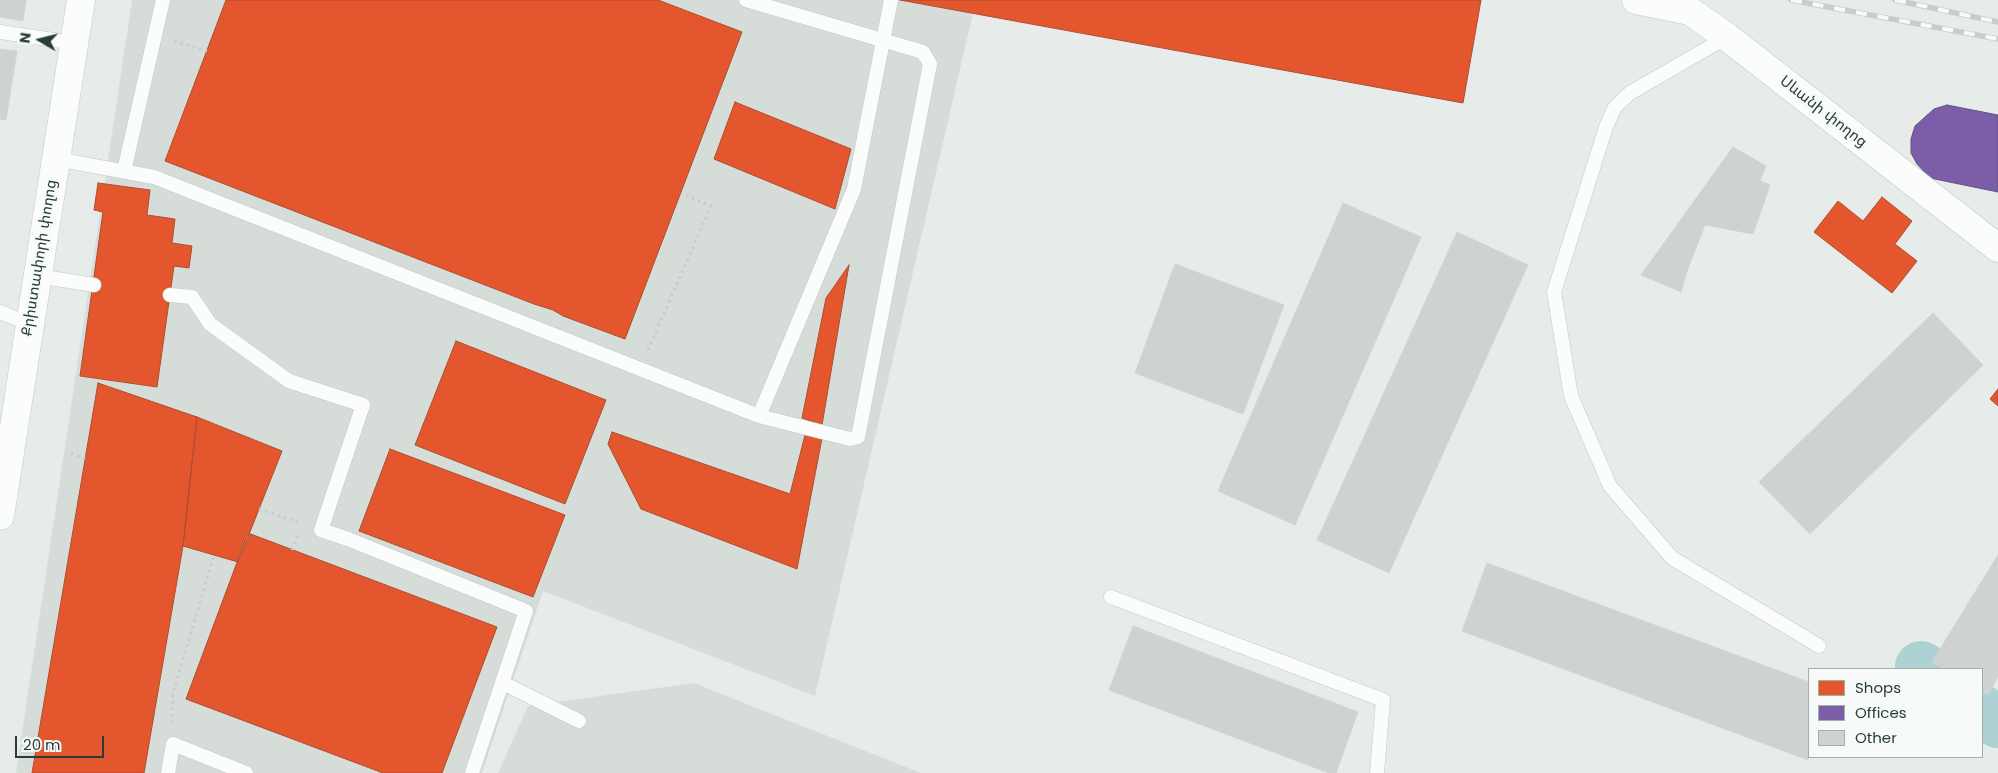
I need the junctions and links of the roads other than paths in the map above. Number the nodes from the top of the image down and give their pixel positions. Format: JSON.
{"nodes":[{"id":1,"x":81,"y":0,"type":"edge"},
{"id":2,"x":163,"y":0,"type":"edge"},
{"id":3,"x":746,"y":0,"type":"edge"},
{"id":4,"x":891,"y":0,"type":"edge"},
{"id":5,"x":1636,"y":0,"type":"edge"},
{"id":6,"x":0,"y":32,"type":"edge"},
{"id":7,"x":1727,"y":37,"type":"junction"},
{"id":8,"x":884,"y":41,"type":"junction"},
{"id":9,"x":74,"y":42,"type":"junction"},
{"id":10,"x":56,"y":159,"type":"junction"},
{"id":11,"x":124,"y":171,"type":"junction"},
{"id":12,"x":1998,"y":248,"type":"edge"},
{"id":13,"x":38,"y":276,"type":"junction"},
{"id":14,"x":94,"y":285,"type":"dead end"},
{"id":15,"x":170,"y":295,"type":"dead end"},
{"id":16,"x":0,"y":312,"type":"edge"},
{"id":17,"x":30,"y":324,"type":"junction"},
{"id":18,"x":758,"y":416,"type":"junction"},
{"id":19,"x":0,"y":516,"type":"edge"},
{"id":20,"x":1111,"y":597,"type":"dead end"},
{"id":21,"x":1819,"y":646,"type":"dead end"},
{"id":22,"x":503,"y":683,"type":"junction"},
{"id":23,"x":579,"y":722,"type":"dead end"},
{"id":24,"x":168,"y":773,"type":"edge"},
{"id":25,"x":246,"y":773,"type":"edge"},
{"id":26,"x":472,"y":773,"type":"edge"},
{"id":27,"x":1377,"y":773,"type":"edge"}],
"edges":[{"from":1,"to":9,"type":"main road","name":"Քրիստափորի փողոց"},
{"from":2,"to":11,"type":"lane"},
{"from":3,"to":8,"type":"lane"},
{"from":4,"to":8,"type":"lane"},
{"from":5,"to":7,"type":"main road","name":"Սևանի փողոց"},
{"from":6,"to":9,"type":"lane"},
{"from":7,"to":12,"type":"main road","name":"Սևանի փողոց"},
{"from":7,"to":21,"type":"lane"},
{"from":8,"to":18,"type":"lane"},
{"from":8,"to":18,"type":"lane"},
{"from":9,"to":10,"type":"main road","name":"Քրիստափորի փողոց"},
{"from":10,"to":11,"type":"lane"},
{"from":10,"to":13,"type":"main road","name":"Քրիստափորի փողոց"},
{"from":11,"to":18,"type":"lane"},
{"from":13,"to":14,"type":"lane"},
{"from":13,"to":17,"type":"main road","name":"Քրիստափորի փողոց"},
{"from":15,"to":22,"type":"lane"},
{"from":16,"to":17,"type":"lane"},
{"from":17,"to":19,"type":"main road","name":"Քրիստափորի փողոց"},
{"from":20,"to":27,"type":"lane"},
{"from":22,"to":23,"type":"lane"},
{"from":22,"to":26,"type":"lane"},
{"from":24,"to":25,"type":"lane"}]}
